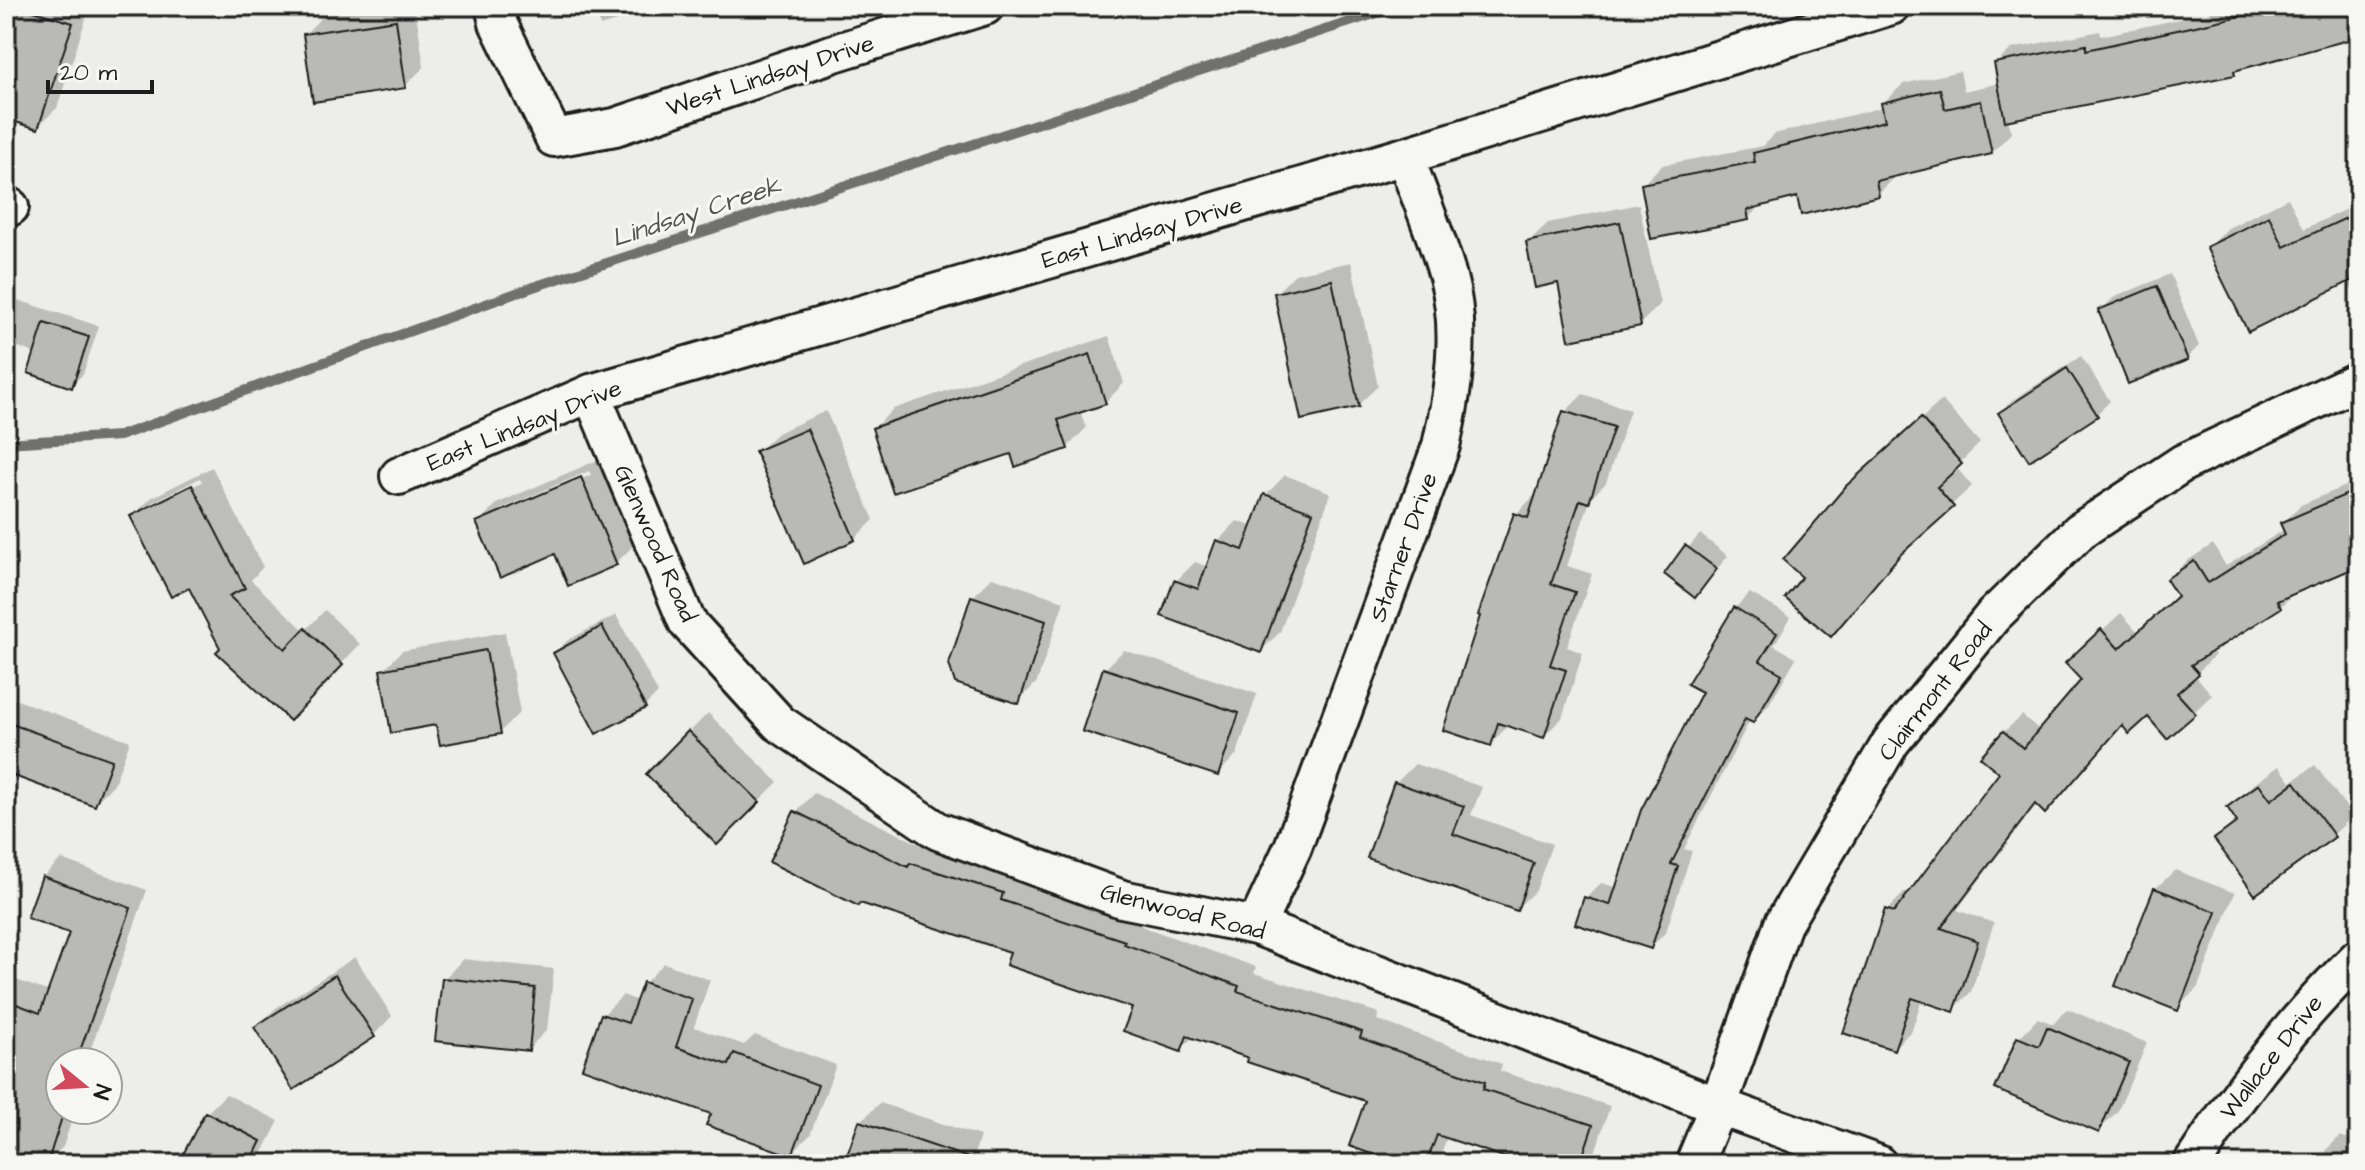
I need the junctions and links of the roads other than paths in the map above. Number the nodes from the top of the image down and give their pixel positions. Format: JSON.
{"nodes":[{"id":1,"x":494,"y":6,"type":"edge"},
{"id":2,"x":985,"y":6,"type":"edge"},
{"id":3,"x":1891,"y":6,"type":"edge"},
{"id":4,"x":1405,"y":156,"type":"junction"},
{"id":5,"x":2359,"y":380,"type":"edge"},
{"id":6,"x":591,"y":393,"type":"junction"},
{"id":7,"x":399,"y":476,"type":"dead end"},
{"id":8,"x":1256,"y":926,"type":"junction"},
{"id":9,"x":2359,"y":957,"type":"edge"},
{"id":10,"x":1718,"y":1106,"type":"junction"},
{"id":11,"x":1694,"y":1164,"type":"edge"},
{"id":12,"x":1878,"y":1164,"type":"edge"},
{"id":13,"x":2192,"y":1164,"type":"edge"}],
"edges":[{"from":1,"to":2,"type":"street","name":"West Lindsay Drive"},
{"from":3,"to":4,"type":"street","name":"East Lindsay Drive"},
{"from":4,"to":6,"type":"street","name":"East Lindsay Drive"},
{"from":4,"to":8,"type":"street","name":"Starner Drive"},
{"from":5,"to":10,"type":"street","name":"Clairmont Road"},
{"from":6,"to":7,"type":"street","name":"East Lindsay Drive"},
{"from":6,"to":8,"type":"street","name":"Glenwood Road"},
{"from":8,"to":10,"type":"street","name":"Glenwood Road"},
{"from":9,"to":13,"type":"street","name":"Wallace Drive"},
{"from":10,"to":11,"type":"street","name":"Clairmont Road"},
{"from":10,"to":12,"type":"street","name":"Glenwood Road"}]}
